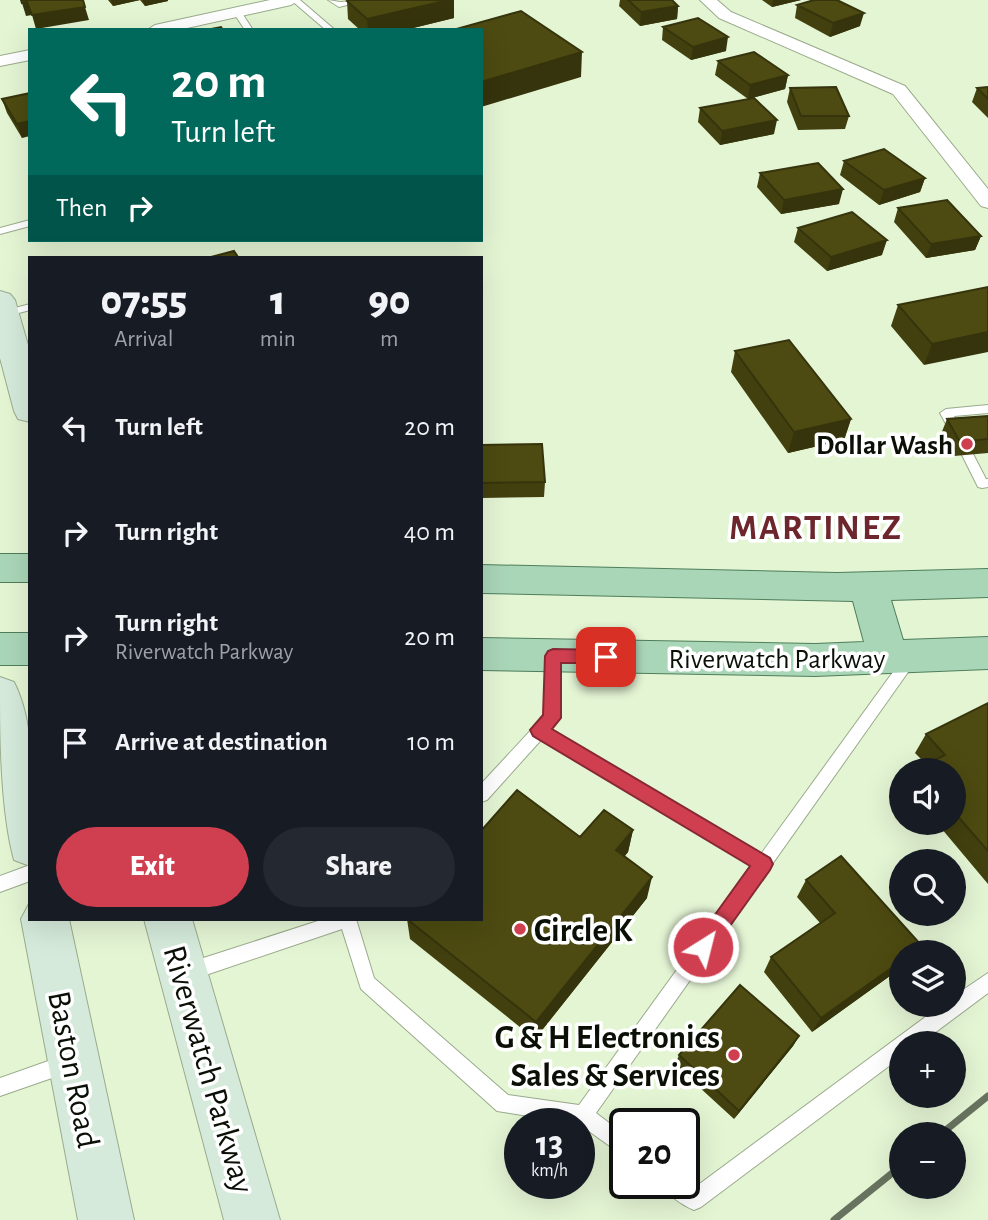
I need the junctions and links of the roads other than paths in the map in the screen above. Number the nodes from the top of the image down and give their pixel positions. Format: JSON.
{"nodes":[{"id":1,"x":293,"y":0,"type":"edge"},
{"id":2,"x":332,"y":0,"type":"edge"},
{"id":3,"x":363,"y":0,"type":"edge"},
{"id":4,"x":708,"y":0,"type":"edge"},
{"id":5,"x":237,"y":12,"type":"junction"},
{"id":6,"x":164,"y":28,"type":"edge"},
{"id":7,"x":248,"y":28,"type":"edge"},
{"id":8,"x":328,"y":28,"type":"edge"},
{"id":9,"x":28,"y":55,"type":"edge"},
{"id":10,"x":0,"y":61,"type":"edge"},
{"id":11,"x":988,"y":202,"type":"edge"},
{"id":12,"x":28,"y":224,"type":"edge"},
{"id":13,"x":0,"y":231,"type":"edge"},
{"id":14,"x":11,"y":307,"type":"edge"},
{"id":15,"x":28,"y":400,"type":"edge"},
{"id":16,"x":987,"y":410,"type":"edge"},
{"id":17,"x":956,"y":432,"type":"edge"},
{"id":18,"x":968,"y":455,"type":"edge"},
{"id":19,"x":988,"y":483,"type":"edge"},
{"id":20,"x":0,"y":568,"type":"edge"},
{"id":21,"x":28,"y":568,"type":"edge"},
{"id":22,"x":483,"y":579,"type":"edge"},
{"id":23,"x":988,"y":583,"type":"edge"},
{"id":24,"x":868,"y":586,"type":"junction"},
{"id":25,"x":0,"y":649,"type":"edge"},
{"id":26,"x":28,"y":649,"type":"edge"},
{"id":27,"x":483,"y":653,"type":"edge"},
{"id":28,"x":988,"y":653,"type":"edge"},
{"id":29,"x":553,"y":656,"type":"junction"},
{"id":30,"x":900,"y":658,"type":"junction"},
{"id":31,"x":0,"y":694,"type":"edge"},
{"id":32,"x":539,"y":730,"type":"junction"},
{"id":33,"x":483,"y":792,"type":"edge"},
{"id":34,"x":28,"y":835,"type":"edge"},
{"id":35,"x":763,"y":864,"type":"junction"},
{"id":36,"x":28,"y":874,"type":"edge"},
{"id":37,"x":0,"y":884,"type":"edge"},
{"id":38,"x":44,"y":921,"type":"edge"},
{"id":39,"x":169,"y":921,"type":"edge"},
{"id":40,"x":342,"y":921,"type":"edge"},
{"id":41,"x":349,"y":921,"type":"edge"},
{"id":42,"x":183,"y":973,"type":"junction"},
{"id":43,"x":988,"y":982,"type":"edge"},
{"id":44,"x":922,"y":1031,"type":"edge"},
{"id":45,"x":889,"y":1055,"type":"edge"},
{"id":46,"x":73,"y":1061,"type":"junction"},
{"id":47,"x":0,"y":1087,"type":"edge"},
{"id":48,"x":533,"y":1108,"type":"edge"},
{"id":49,"x":588,"y":1108,"type":"edge"},
{"id":50,"x":595,"y":1124,"type":"edge"},
{"id":51,"x":609,"y":1135,"type":"edge"},
{"id":52,"x":700,"y":1196,"type":"edge"},
{"id":53,"x":100,"y":1216,"type":"edge"},
{"id":54,"x":252,"y":1220,"type":"edge"}],
"edges":[{"from":1,"to":5,"type":"street"},
{"from":1,"to":8,"type":"lane"},
{"from":2,"to":3,"type":"lane"},
{"from":4,"to":11,"type":"street"},
{"from":5,"to":6,"type":"street"},
{"from":5,"to":7,"type":"lane"},
{"from":9,"to":10,"type":"street"},
{"from":12,"to":13,"type":"lane"},
{"from":14,"to":15,"type":"main road"},
{"from":16,"to":17,"type":"lane"},
{"from":18,"to":19,"type":"lane"},
{"from":20,"to":21,"type":"main road"},
{"from":22,"to":24,"type":"main road"},
{"from":23,"to":24,"type":"main road"},
{"from":24,"to":30,"type":"main road"},
{"from":25,"to":26,"type":"main road"},
{"from":27,"to":29,"type":"main road","name":"Riverwatch Parkway"},
{"from":28,"to":30,"type":"main road","name":"Riverwatch Parkway"},
{"from":29,"to":30,"type":"main road","name":"Riverwatch Parkway"},
{"from":29,"to":32,"type":"lane"},
{"from":30,"to":35,"type":"lane"},
{"from":31,"to":34,"type":"main road"},
{"from":32,"to":33,"type":"lane"},
{"from":32,"to":35,"type":"lane"},
{"from":35,"to":49,"type":"lane"},
{"from":36,"to":37,"type":"lane"},
{"from":38,"to":46,"type":"main road","name":"Baston Road"},
{"from":39,"to":42,"type":"main road","name":"Riverwatch Parkway"},
{"from":40,"to":42,"type":"lane"},
{"from":41,"to":48,"type":"lane"},
{"from":42,"to":54,"type":"main road","name":"Riverwatch Parkway"},
{"from":43,"to":44,"type":"lane"},
{"from":45,"to":52,"type":"lane"},
{"from":46,"to":47,"type":"lane"},
{"from":46,"to":53,"type":"main road","name":"Baston Road"},
{"from":50,"to":51,"type":"lane"}]}
